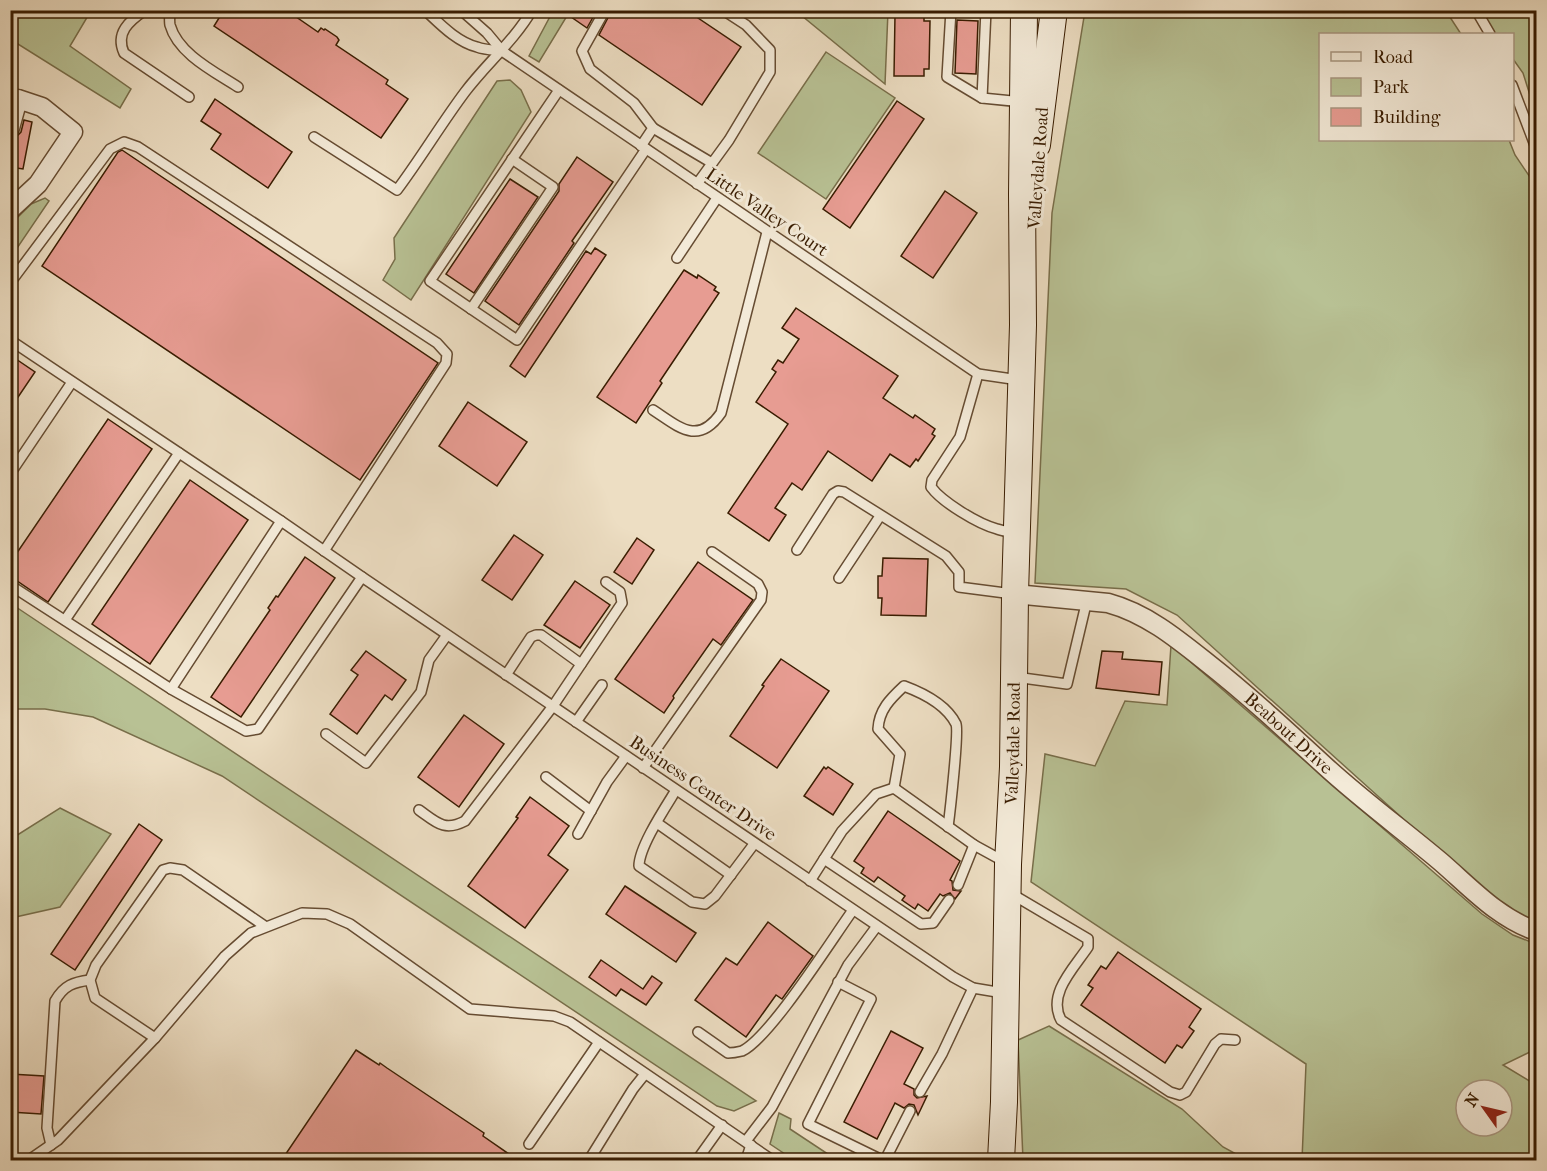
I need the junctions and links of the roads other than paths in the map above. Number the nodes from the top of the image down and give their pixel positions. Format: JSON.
{"nodes":[{"id":1,"x":145,"y":10,"type":"edge"},
{"id":2,"x":170,"y":10,"type":"edge"},
{"id":3,"x":425,"y":10,"type":"edge"},
{"id":4,"x":460,"y":10,"type":"edge"},
{"id":5,"x":606,"y":10,"type":"edge"},
{"id":6,"x":723,"y":10,"type":"edge"},
{"id":7,"x":951,"y":10,"type":"edge"},
{"id":8,"x":986,"y":10,"type":"edge"},
{"id":9,"x":1024,"y":10,"type":"edge"},
{"id":10,"x":1054,"y":10,"type":"edge"},
{"id":11,"x":1476,"y":10,"type":"edge"},
{"id":12,"x":531,"y":11,"type":"edge"},
{"id":13,"x":1489,"y":33,"type":"edge"},
{"id":14,"x":502,"y":51,"type":"junction"},
{"id":15,"x":238,"y":87,"type":"dead end"},
{"id":16,"x":559,"y":90,"type":"junction"},
{"id":17,"x":1514,"y":90,"type":"edge"},
{"id":18,"x":189,"y":97,"type":"dead end"},
{"id":19,"x":982,"y":98,"type":"junction"},
{"id":20,"x":1032,"y":103,"type":"junction"},
{"id":21,"x":10,"y":128,"type":"edge"},
{"id":22,"x":652,"y":128,"type":"junction"},
{"id":23,"x":314,"y":137,"type":"dead end"},
{"id":24,"x":643,"y":147,"type":"junction"},
{"id":25,"x":1536,"y":148,"type":"edge"},
{"id":26,"x":512,"y":159,"type":"junction"},
{"id":27,"x":712,"y":163,"type":"junction"},
{"id":28,"x":697,"y":184,"type":"junction"},
{"id":29,"x":717,"y":198,"type":"junction"},
{"id":30,"x":10,"y":210,"type":"edge"},
{"id":31,"x":767,"y":232,"type":"junction"},
{"id":32,"x":677,"y":258,"type":"dead end"},
{"id":33,"x":10,"y":283,"type":"edge"},
{"id":34,"x":471,"y":309,"type":"junction"},
{"id":35,"x":10,"y":340,"type":"edge"},
{"id":36,"x":978,"y":374,"type":"junction"},
{"id":37,"x":1022,"y":380,"type":"junction"},
{"id":38,"x":72,"y":382,"type":"junction"},
{"id":39,"x":653,"y":410,"type":"dead end"},
{"id":40,"x":179,"y":453,"type":"junction"},
{"id":41,"x":10,"y":474,"type":"edge"},
{"id":42,"x":880,"y":516,"type":"junction"},
{"id":43,"x":281,"y":521,"type":"junction"},
{"id":44,"x":1017,"y":534,"type":"junction"},
{"id":45,"x":797,"y":550,"type":"dead end"},
{"id":46,"x":324,"y":551,"type":"junction"},
{"id":47,"x":712,"y":552,"type":"dead end"},
{"id":48,"x":362,"y":578,"type":"junction"},
{"id":49,"x":839,"y":578,"type":"dead end"},
{"id":50,"x":606,"y":582,"type":"dead end"},
{"id":51,"x":10,"y":585,"type":"edge"},
{"id":52,"x":1015,"y":594,"type":"junction"},
{"id":53,"x":1087,"y":600,"type":"junction"},
{"id":54,"x":65,"y":620,"type":"junction"},
{"id":55,"x":447,"y":635,"type":"junction"},
{"id":56,"x":581,"y":664,"type":"junction"},
{"id":57,"x":506,"y":675,"type":"junction"},
{"id":58,"x":1015,"y":677,"type":"junction"},
{"id":59,"x":602,"y":684,"type":"dead end"},
{"id":60,"x":171,"y":689,"type":"junction"},
{"id":61,"x":553,"y":706,"type":"junction"},
{"id":62,"x":576,"y":722,"type":"junction"},
{"id":63,"x":326,"y":734,"type":"dead end"},
{"id":64,"x":626,"y":756,"type":"junction"},
{"id":65,"x":643,"y":768,"type":"junction"},
{"id":66,"x":546,"y":777,"type":"dead end"},
{"id":67,"x":894,"y":788,"type":"junction"},
{"id":68,"x":676,"y":790,"type":"junction"},
{"id":69,"x":419,"y":810,"type":"dead end"},
{"id":70,"x":591,"y":811,"type":"junction"},
{"id":71,"x":657,"y":823,"type":"junction"},
{"id":72,"x":948,"y":827,"type":"junction"},
{"id":73,"x":578,"y":834,"type":"dead end"},
{"id":74,"x":754,"y":844,"type":"junction"},
{"id":75,"x":974,"y":845,"type":"junction"},
{"id":76,"x":824,"y":859,"type":"junction"},
{"id":77,"x":1008,"y":864,"type":"junction"},
{"id":78,"x":730,"y":875,"type":"junction"},
{"id":79,"x":810,"y":881,"type":"junction"},
{"id":80,"x":958,"y":885,"type":"dead end"},
{"id":81,"x":1008,"y":892,"type":"junction"},
{"id":82,"x":949,"y":900,"type":"dead end"},
{"id":83,"x":853,"y":910,"type":"junction"},
{"id":84,"x":876,"y":926,"type":"junction"},
{"id":85,"x":266,"y":927,"type":"junction"},
{"id":86,"x":1536,"y":931,"type":"edge"},
{"id":87,"x":90,"y":980,"type":"junction"},
{"id":88,"x":838,"y":982,"type":"junction"},
{"id":89,"x":973,"y":988,"type":"junction"},
{"id":90,"x":1005,"y":993,"type":"junction"},
{"id":91,"x":698,"y":1032,"type":"dead end"},
{"id":92,"x":155,"y":1038,"type":"junction"},
{"id":93,"x":1235,"y":1040,"type":"dead end"},
{"id":94,"x":599,"y":1042,"type":"junction"},
{"id":95,"x":645,"y":1074,"type":"junction"},
{"id":96,"x":920,"y":1092,"type":"dead end"},
{"id":97,"x":910,"y":1111,"type":"dead end"},
{"id":98,"x":722,"y":1125,"type":"junction"},
{"id":99,"x":748,"y":1143,"type":"junction"},
{"id":100,"x":529,"y":1144,"type":"dead end"},
{"id":101,"x":51,"y":1145,"type":"junction"},
{"id":102,"x":29,"y":1161,"type":"edge"},
{"id":103,"x":589,"y":1161,"type":"edge"},
{"id":104,"x":697,"y":1161,"type":"edge"},
{"id":105,"x":746,"y":1161,"type":"edge"},
{"id":106,"x":772,"y":1161,"type":"edge"},
{"id":107,"x":884,"y":1161,"type":"edge"},
{"id":108,"x":1001,"y":1161,"type":"edge"}],
"edges":[{"from":1,"to":18,"type":"lane"},
{"from":2,"to":15,"type":"lane"},
{"from":3,"to":14,"type":"lane"},
{"from":4,"to":14,"type":"lane"},
{"from":5,"to":22,"type":"lane"},
{"from":6,"to":27,"type":"lane"},
{"from":7,"to":19,"type":"lane"},
{"from":8,"to":19,"type":"lane"},
{"from":9,"to":20,"type":"main road","name":"Valleydale Road"},
{"from":10,"to":20,"type":"main road","name":"Valleydale Road"},
{"from":11,"to":13,"type":"lane"},
{"from":12,"to":14,"type":"lane"},
{"from":14,"to":16,"type":"lane","name":"Little Valley Court"},
{"from":14,"to":23,"type":"lane"},
{"from":16,"to":24,"type":"lane","name":"Little Valley Court"},
{"from":16,"to":26,"type":"lane"},
{"from":17,"to":25,"type":"lane"},
{"from":19,"to":20,"type":"lane"},
{"from":20,"to":37,"type":"main road","name":"Valleydale Road"},
{"from":21,"to":30,"type":"street"},
{"from":22,"to":24,"type":"lane"},
{"from":22,"to":27,"type":"lane"},
{"from":24,"to":28,"type":"lane","name":"Little Valley Court"},
{"from":24,"to":34,"type":"lane"},
{"from":26,"to":34,"type":"lane"},
{"from":26,"to":34,"type":"lane"},
{"from":27,"to":28,"type":"lane"},
{"from":28,"to":29,"type":"lane","name":"Little Valley Court"},
{"from":29,"to":31,"type":"lane","name":"Little Valley Court"},
{"from":29,"to":32,"type":"lane"},
{"from":31,"to":36,"type":"lane","name":"Little Valley Court"},
{"from":31,"to":39,"type":"lane"},
{"from":33,"to":46,"type":"lane"},
{"from":35,"to":38,"type":"lane","name":"Business Center Drive"},
{"from":36,"to":37,"type":"lane","name":"Little Valley Court"},
{"from":36,"to":44,"type":"lane"},
{"from":37,"to":44,"type":"main road","name":"Valleydale Road"},
{"from":38,"to":40,"type":"lane","name":"Business Center Drive"},
{"from":38,"to":41,"type":"lane"},
{"from":40,"to":43,"type":"lane","name":"Business Center Drive"},
{"from":40,"to":54,"type":"lane"},
{"from":42,"to":45,"type":"lane"},
{"from":42,"to":49,"type":"lane"},
{"from":42,"to":52,"type":"lane"},
{"from":43,"to":46,"type":"lane","name":"Business Center Drive"},
{"from":43,"to":60,"type":"lane"},
{"from":44,"to":52,"type":"main road","name":"Valleydale Road"},
{"from":46,"to":48,"type":"lane","name":"Business Center Drive"},
{"from":47,"to":65,"type":"lane"},
{"from":48,"to":55,"type":"lane","name":"Business Center Drive"},
{"from":48,"to":60,"type":"lane"},
{"from":50,"to":56,"type":"lane"},
{"from":51,"to":54,"type":"lane"},
{"from":52,"to":53,"type":"street","name":"Beabout Drive"},
{"from":52,"to":58,"type":"main road","name":"Valleydale Road"},
{"from":53,"to":58,"type":"lane"},
{"from":53,"to":86,"type":"street","name":"Beabout Drive"},
{"from":54,"to":60,"type":"lane"},
{"from":55,"to":57,"type":"lane","name":"Business Center Drive"},
{"from":55,"to":63,"type":"lane"},
{"from":56,"to":57,"type":"lane"},
{"from":56,"to":61,"type":"lane"},
{"from":57,"to":61,"type":"lane","name":"Business Center Drive"},
{"from":58,"to":77,"type":"main road","name":"Valleydale Road"},
{"from":59,"to":62,"type":"lane"},
{"from":61,"to":62,"type":"lane","name":"Business Center Drive"},
{"from":61,"to":69,"type":"lane"},
{"from":62,"to":64,"type":"lane","name":"Business Center Drive"},
{"from":64,"to":65,"type":"lane","name":"Business Center Drive"},
{"from":64,"to":70,"type":"lane"},
{"from":65,"to":68,"type":"lane","name":"Business Center Drive"},
{"from":66,"to":70,"type":"lane"},
{"from":67,"to":72,"type":"lane"},
{"from":67,"to":72,"type":"lane"},
{"from":67,"to":76,"type":"lane"},
{"from":68,"to":71,"type":"lane"},
{"from":68,"to":74,"type":"lane","name":"Business Center Drive"},
{"from":70,"to":73,"type":"lane"},
{"from":71,"to":78,"type":"lane"},
{"from":71,"to":78,"type":"lane"},
{"from":72,"to":75,"type":"lane"},
{"from":74,"to":78,"type":"lane"},
{"from":74,"to":79,"type":"lane","name":"Business Center Drive"},
{"from":75,"to":77,"type":"lane"},
{"from":75,"to":80,"type":"lane"},
{"from":76,"to":79,"type":"lane"},
{"from":76,"to":82,"type":"lane"},
{"from":77,"to":81,"type":"main road","name":"Valleydale Road"},
{"from":79,"to":83,"type":"lane","name":"Business Center Drive"},
{"from":81,"to":90,"type":"main road","name":"Valleydale Road"},
{"from":81,"to":93,"type":"lane"},
{"from":83,"to":84,"type":"lane","name":"Business Center Drive"},
{"from":83,"to":91,"type":"lane"},
{"from":84,"to":88,"type":"lane"},
{"from":84,"to":89,"type":"lane","name":"Business Center Drive"},
{"from":85,"to":87,"type":"lane"},
{"from":85,"to":92,"type":"lane"},
{"from":85,"to":94,"type":"lane"},
{"from":87,"to":92,"type":"lane"},
{"from":87,"to":101,"type":"lane"},
{"from":88,"to":99,"type":"lane"},
{"from":88,"to":107,"type":"lane"},
{"from":89,"to":90,"type":"lane","name":"Business Center Drive"},
{"from":89,"to":96,"type":"lane"},
{"from":90,"to":108,"type":"main road","name":"Valleydale Road"},
{"from":92,"to":101,"type":"lane"},
{"from":94,"to":95,"type":"lane"},
{"from":94,"to":100,"type":"lane"},
{"from":95,"to":98,"type":"lane"},
{"from":95,"to":103,"type":"lane"},
{"from":97,"to":107,"type":"lane"},
{"from":98,"to":99,"type":"lane"},
{"from":98,"to":104,"type":"lane"},
{"from":99,"to":105,"type":"lane"},
{"from":99,"to":106,"type":"lane"},
{"from":101,"to":102,"type":"lane"}]}
